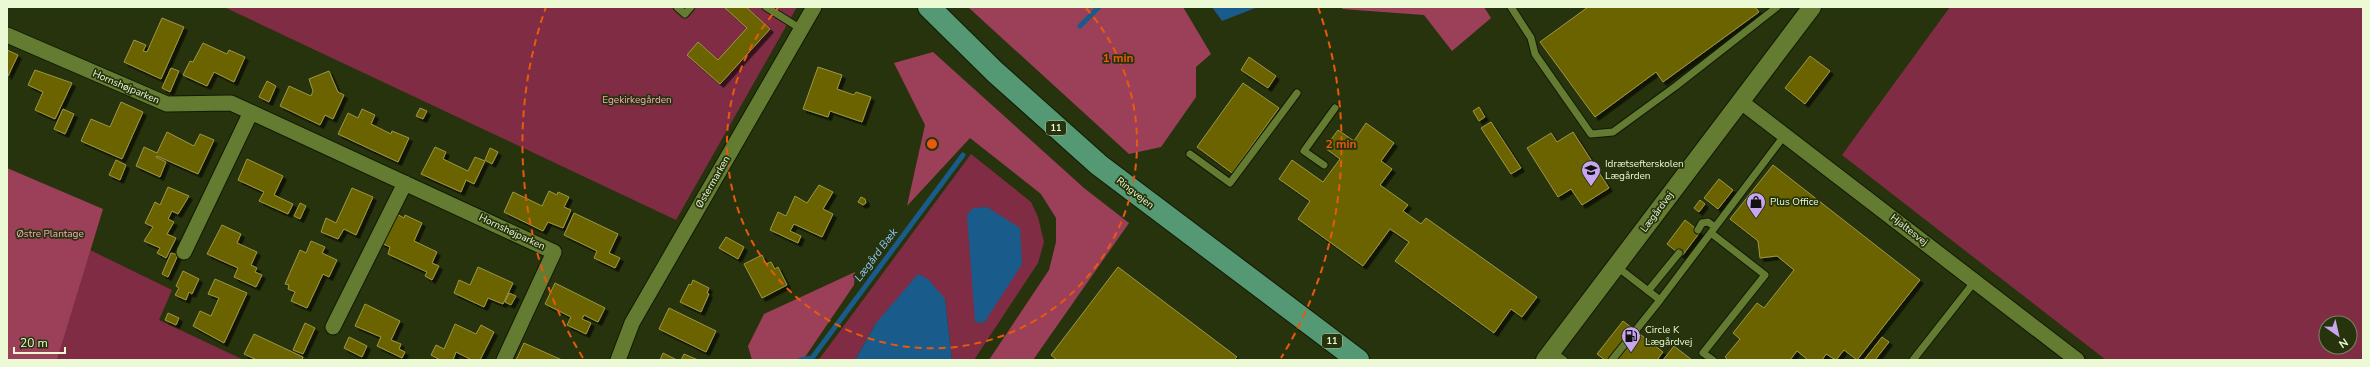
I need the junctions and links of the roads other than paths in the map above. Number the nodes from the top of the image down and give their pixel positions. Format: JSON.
{"nodes":[{"id":1,"x":678,"y":7,"type":"edge"},
{"id":2,"x":691,"y":7,"type":"edge"},
{"id":3,"x":766,"y":7,"type":"edge"},
{"id":4,"x":814,"y":7,"type":"edge"},
{"id":5,"x":929,"y":7,"type":"edge"},
{"id":6,"x":1511,"y":7,"type":"edge"},
{"id":7,"x":1777,"y":7,"type":"edge"},
{"id":8,"x":1812,"y":7,"type":"edge"},
{"id":9,"x":801,"y":29,"type":"junction"},
{"id":10,"x":7,"y":35,"type":"edge"},
{"id":11,"x":1297,"y":93,"type":"dead end"},
{"id":12,"x":1740,"y":101,"type":"junction"},
{"id":13,"x":1335,"y":108,"type":"dead end"},
{"id":14,"x":251,"y":112,"type":"junction"},
{"id":15,"x":1784,"y":136,"type":"junction"},
{"id":16,"x":1190,"y":154,"type":"dead end"},
{"id":17,"x":1324,"y":165,"type":"dead end"},
{"id":18,"x":405,"y":183,"type":"junction"},
{"id":19,"x":1698,"y":230,"type":"dead end"},
{"id":20,"x":1713,"y":230,"type":"junction"},
{"id":21,"x":184,"y":252,"type":"dead end"},
{"id":22,"x":1679,"y":253,"type":"dead end"},
{"id":23,"x":1616,"y":266,"type":"junction"},
{"id":24,"x":1975,"y":281,"type":"junction"},
{"id":25,"x":1648,"y":291,"type":"junction"},
{"id":26,"x":1660,"y":300,"type":"junction"},
{"id":27,"x":333,"y":327,"type":"dead end"},
{"id":28,"x":1554,"y":357,"type":"edge"},
{"id":29,"x":504,"y":360,"type":"edge"},
{"id":30,"x":618,"y":360,"type":"edge"},
{"id":31,"x":1358,"y":360,"type":"edge"},
{"id":32,"x":1612,"y":360,"type":"edge"},
{"id":33,"x":1713,"y":360,"type":"edge"},
{"id":34,"x":1913,"y":360,"type":"edge"},
{"id":35,"x":2077,"y":360,"type":"edge"}],
"edges":[{"from":1,"to":2,"type":"lane"},
{"from":3,"to":9,"type":"lane"},
{"from":4,"to":9,"type":"street","name":"Østermarken"},
{"from":5,"to":31,"type":"main road","name":"Ringvejen","number":"11"},
{"from":6,"to":7,"type":"lane"},
{"from":8,"to":12,"type":"street","name":"Lægårdvej"},
{"from":9,"to":30,"type":"street","name":"Østermarken"},
{"from":10,"to":14,"type":"street","name":"Hornshøjparken"},
{"from":11,"to":16,"type":"lane"},
{"from":12,"to":15,"type":"street","name":"Hjaltesvej"},
{"from":12,"to":23,"type":"street","name":"Lægårdvej"},
{"from":13,"to":17,"type":"lane"},
{"from":14,"to":18,"type":"street","name":"Hornshøjparken"},
{"from":14,"to":21,"type":"street"},
{"from":15,"to":20,"type":"lane"},
{"from":15,"to":24,"type":"street","name":"Hjaltesvej"},
{"from":18,"to":27,"type":"street"},
{"from":18,"to":29,"type":"street","name":"Hornshøjparken"},
{"from":19,"to":20,"type":"lane"},
{"from":20,"to":26,"type":"lane"},
{"from":20,"to":33,"type":"lane"},
{"from":22,"to":25,"type":"lane"},
{"from":23,"to":25,"type":"lane"},
{"from":23,"to":28,"type":"street","name":"Lægårdvej"},
{"from":24,"to":34,"type":"lane"},
{"from":24,"to":35,"type":"street","name":"Hjaltesvej"},
{"from":25,"to":26,"type":"lane"},
{"from":26,"to":32,"type":"lane"}]}
